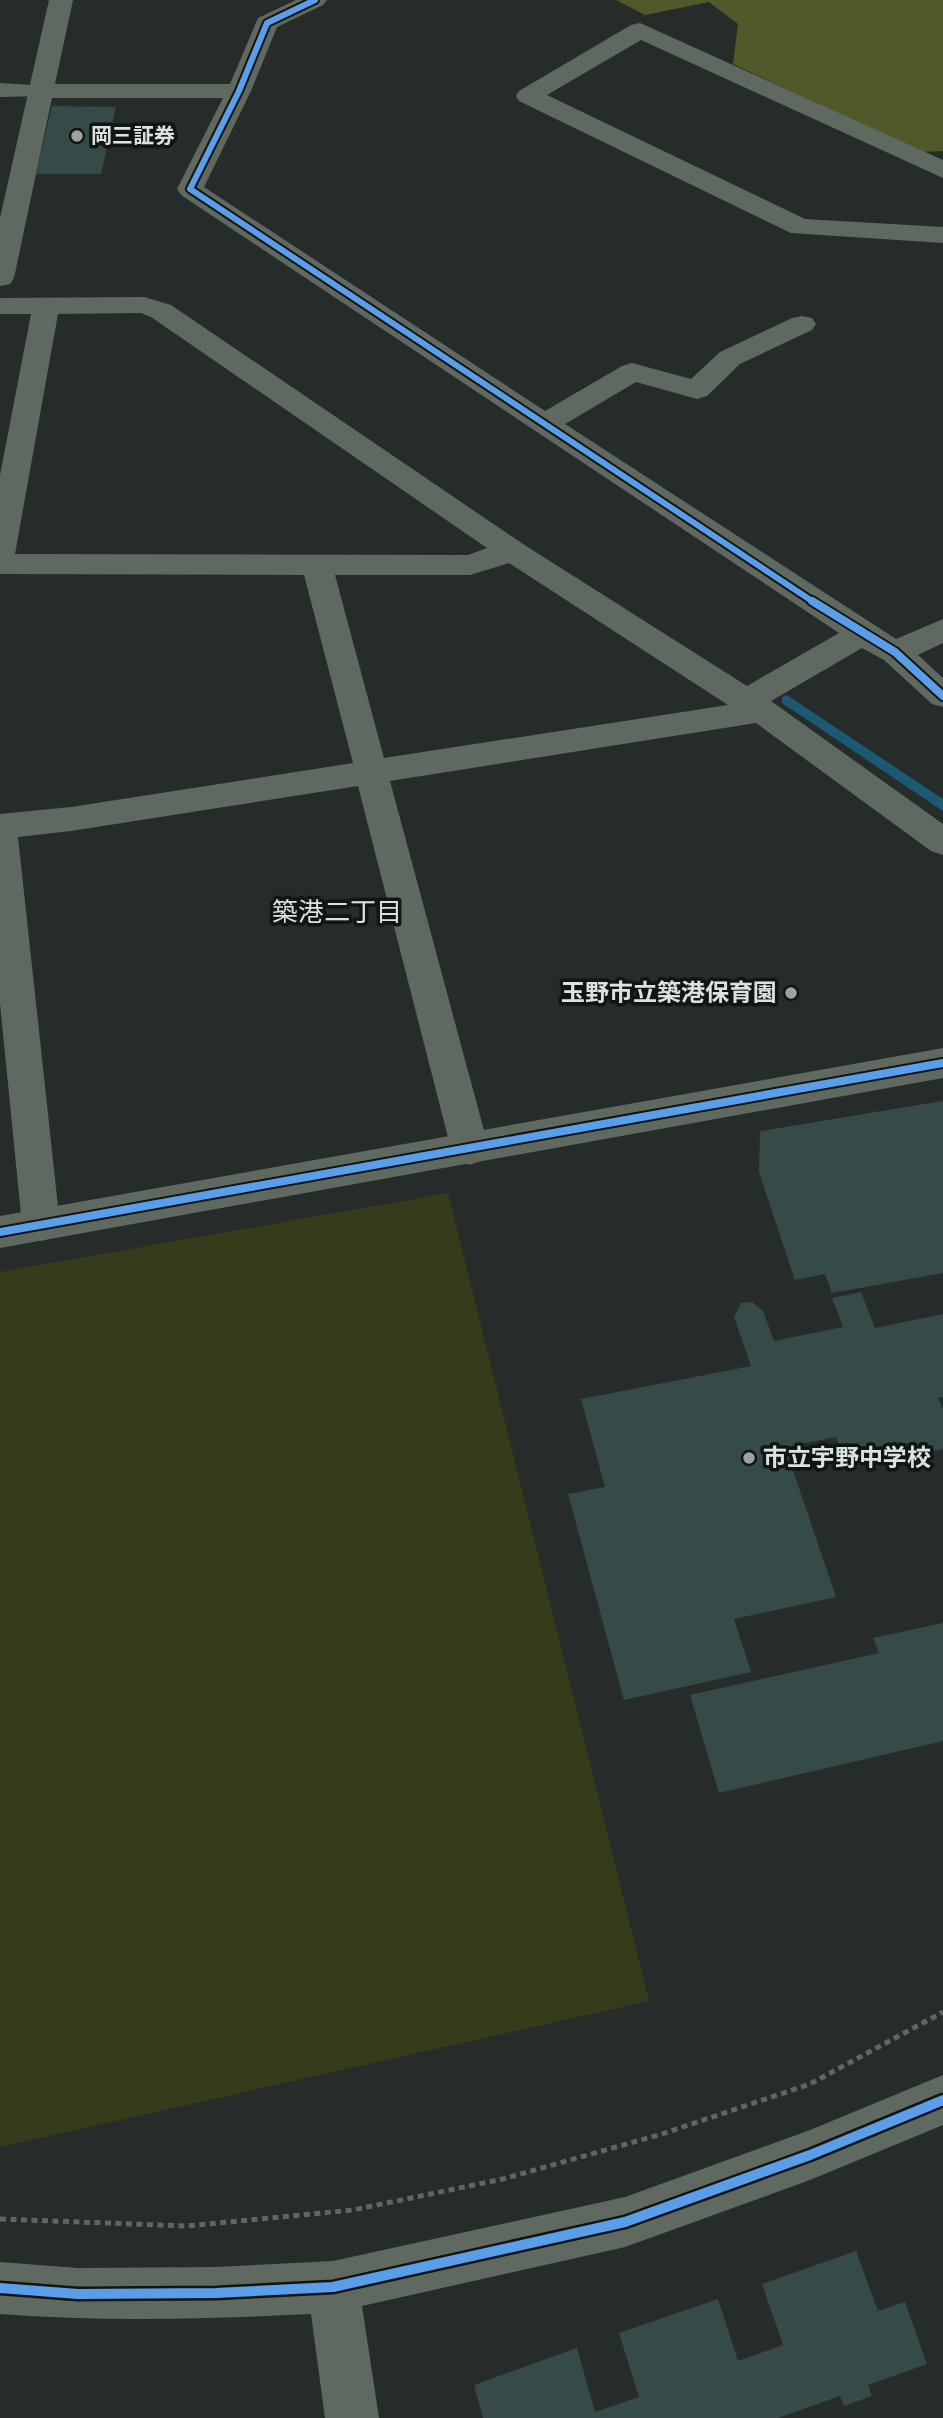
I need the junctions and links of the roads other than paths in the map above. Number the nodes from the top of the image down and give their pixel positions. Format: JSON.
{"nodes":[{"id":1,"x":61,"y":0,"type":"edge"},
{"id":2,"x":315,"y":0,"type":"edge"},
{"id":3,"x":0,"y":90,"type":"edge"},
{"id":4,"x":39,"y":91,"type":"junction"},
{"id":5,"x":239,"y":91,"type":"junction"},
{"id":6,"x":943,"y":170,"type":"edge"},
{"id":7,"x":943,"y":235,"type":"edge"},
{"id":8,"x":0,"y":278,"type":"edge"},
{"id":9,"x":0,"y":306,"type":"edge"},
{"id":10,"x":46,"y":306,"type":"junction"},
{"id":11,"x":802,"y":324,"type":"dead end"},
{"id":12,"x":544,"y":424,"type":"junction"},
{"id":13,"x":512,"y":551,"type":"junction"},
{"id":14,"x":0,"y":555,"type":"edge"},
{"id":15,"x":0,"y":564,"type":"edge"},
{"id":16,"x":317,"y":565,"type":"junction"},
{"id":17,"x":943,"y":631,"type":"edge"},
{"id":18,"x":862,"y":634,"type":"junction"},
{"id":19,"x":895,"y":652,"type":"junction"},
{"id":20,"x":943,"y":696,"type":"edge"},
{"id":21,"x":754,"y":706,"type":"junction"},
{"id":22,"x":371,"y":773,"type":"junction"},
{"id":23,"x":0,"y":828,"type":"edge"},
{"id":24,"x":943,"y":842,"type":"edge"},
{"id":25,"x":943,"y":1063,"type":"edge"},
{"id":26,"x":470,"y":1149,"type":"junction"},
{"id":27,"x":41,"y":1225,"type":"junction"},
{"id":28,"x":0,"y":1232,"type":"edge"},
{"id":29,"x":943,"y":2100,"type":"edge"},
{"id":30,"x":332,"y":2287,"type":"junction"},
{"id":31,"x":0,"y":2288,"type":"edge"},
{"id":32,"x":352,"y":2418,"type":"edge"}],
"edges":[{"from":1,"to":4,"type":"street"},
{"from":2,"to":5,"type":"street"},
{"from":3,"to":4,"type":"street"},
{"from":4,"to":5,"type":"street"},
{"from":4,"to":8,"type":"street"},
{"from":5,"to":12,"type":"street"},
{"from":6,"to":7,"type":"street"},
{"from":9,"to":10,"type":"street"},
{"from":10,"to":13,"type":"street"},
{"from":10,"to":14,"type":"street"},
{"from":11,"to":12,"type":"street"},
{"from":12,"to":18,"type":"street"},
{"from":13,"to":16,"type":"street"},
{"from":13,"to":21,"type":"street"},
{"from":15,"to":16,"type":"street"},
{"from":16,"to":22,"type":"street"},
{"from":17,"to":19,"type":"street"},
{"from":18,"to":19,"type":"street"},
{"from":18,"to":21,"type":"street"},
{"from":19,"to":20,"type":"street"},
{"from":21,"to":22,"type":"street"},
{"from":21,"to":24,"type":"street"},
{"from":22,"to":23,"type":"street"},
{"from":22,"to":26,"type":"street"},
{"from":23,"to":27,"type":"street"},
{"from":25,"to":26,"type":"street"},
{"from":26,"to":27,"type":"street"},
{"from":27,"to":28,"type":"street"},
{"from":29,"to":30,"type":"street"},
{"from":30,"to":31,"type":"street"},
{"from":30,"to":32,"type":"street"}]}
